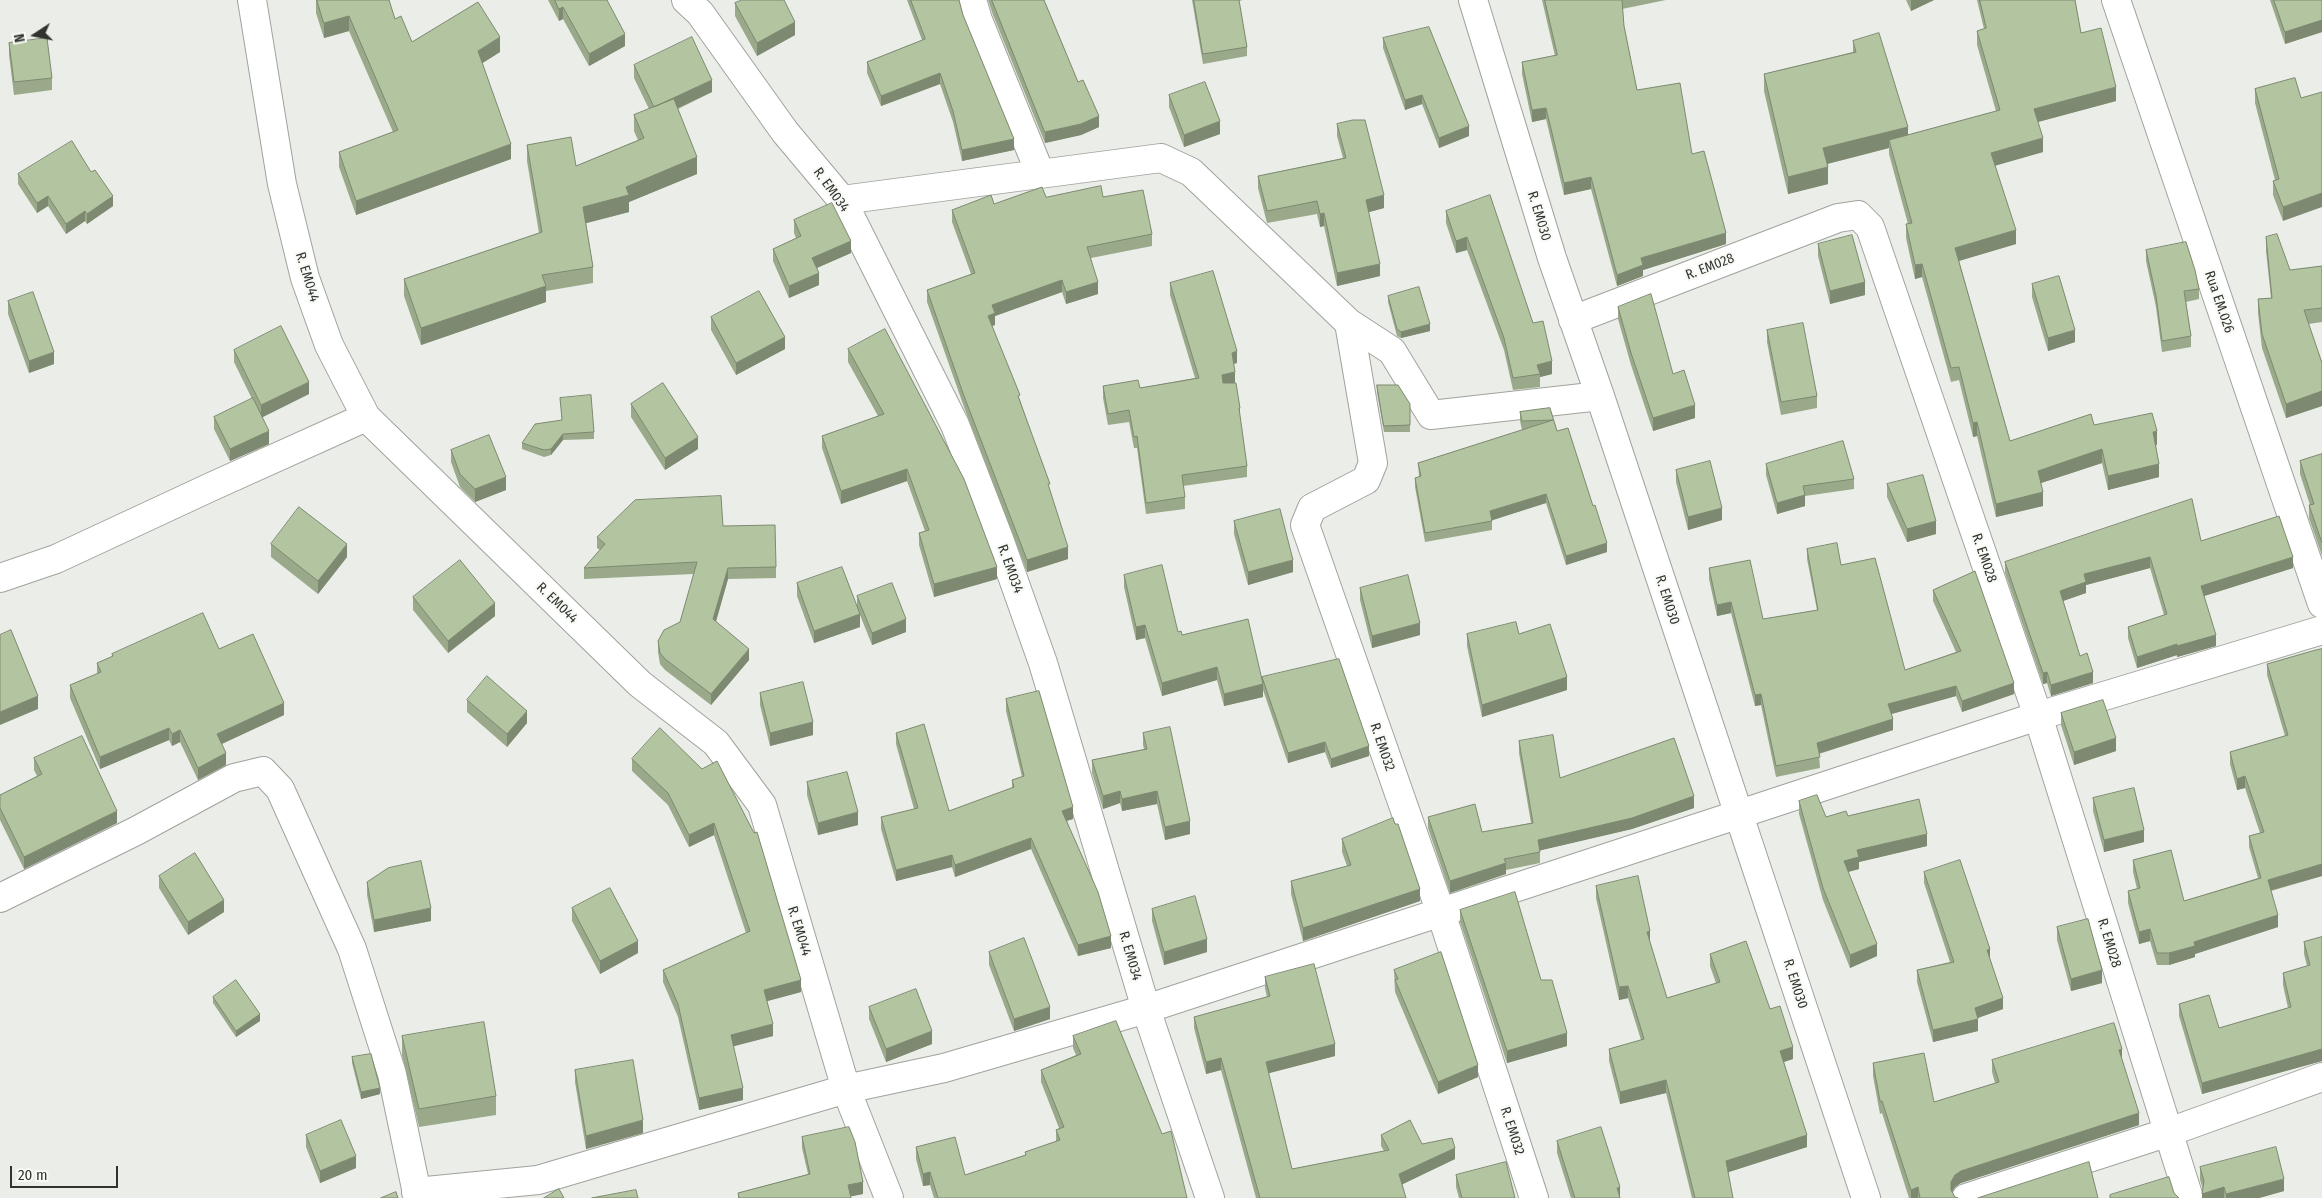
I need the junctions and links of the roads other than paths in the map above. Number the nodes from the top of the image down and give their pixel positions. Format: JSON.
{"nodes":[{"id":1,"x":252,"y":0,"type":"edge"},
{"id":2,"x":972,"y":0,"type":"edge"},
{"id":3,"x":1474,"y":0,"type":"edge"},
{"id":4,"x":2116,"y":0,"type":"edge"},
{"id":5,"x":696,"y":4,"type":"edge"},
{"id":6,"x":1040,"y":173,"type":"junction"},
{"id":7,"x":842,"y":200,"type":"junction"},
{"id":8,"x":1573,"y":320,"type":"junction"},
{"id":9,"x":1349,"y":323,"type":"junction"},
{"id":10,"x":1600,"y":396,"type":"junction"},
{"id":11,"x":366,"y":417,"type":"junction"},
{"id":12,"x":0,"y":578,"type":"edge"},
{"id":13,"x":2322,"y":604,"type":"edge"},
{"id":14,"x":2322,"y":630,"type":"edge"},
{"id":15,"x":2038,"y":716,"type":"junction"},
{"id":16,"x":1738,"y":814,"type":"junction"},
{"id":17,"x":0,"y":898,"type":"edge"},
{"id":18,"x":1440,"y":913,"type":"junction"},
{"id":19,"x":1146,"y":1008,"type":"junction"},
{"id":20,"x":2322,"y":1077,"type":"edge"},
{"id":21,"x":846,"y":1089,"type":"junction"},
{"id":22,"x":2169,"y":1132,"type":"junction"},
{"id":23,"x":417,"y":1195,"type":"edge"},
{"id":24,"x":889,"y":1198,"type":"edge"},
{"id":25,"x":1210,"y":1198,"type":"edge"},
{"id":26,"x":1534,"y":1198,"type":"edge"},
{"id":27,"x":1866,"y":1198,"type":"edge"},
{"id":28,"x":1966,"y":1198,"type":"edge"},
{"id":29,"x":2189,"y":1198,"type":"edge"}],
"edges":[{"from":1,"to":11,"type":"street","name":"R. EM044"},
{"from":2,"to":6,"type":"street"},
{"from":3,"to":8,"type":"street","name":"R. EM030"},
{"from":4,"to":13,"type":"street","name":"Rua EM.026"},
{"from":5,"to":7,"type":"street","name":"R. EM034"},
{"from":6,"to":7,"type":"street"},
{"from":6,"to":9,"type":"street"},
{"from":7,"to":19,"type":"street","name":"R. EM034"},
{"from":8,"to":10,"type":"street","name":"R. EM030"},
{"from":8,"to":15,"type":"street","name":"R. EM028"},
{"from":9,"to":10,"type":"street"},
{"from":9,"to":18,"type":"street","name":"R. EM032"},
{"from":10,"to":16,"type":"street","name":"R. EM030"},
{"from":11,"to":12,"type":"street"},
{"from":11,"to":21,"type":"street","name":"R. EM044"},
{"from":14,"to":15,"type":"street"},
{"from":15,"to":16,"type":"street"},
{"from":15,"to":22,"type":"street","name":"R. EM028"},
{"from":16,"to":18,"type":"street"},
{"from":16,"to":27,"type":"street","name":"R. EM030"},
{"from":17,"to":23,"type":"street"},
{"from":18,"to":19,"type":"street"},
{"from":18,"to":26,"type":"street","name":"R. EM032"},
{"from":19,"to":21,"type":"street"},
{"from":19,"to":25,"type":"street","name":"R. EM034"},
{"from":20,"to":22,"type":"street"},
{"from":21,"to":23,"type":"street"},
{"from":21,"to":24,"type":"street","name":"R. EM044"},
{"from":22,"to":28,"type":"street"},
{"from":22,"to":29,"type":"street","name":"R. EM028"}]}
